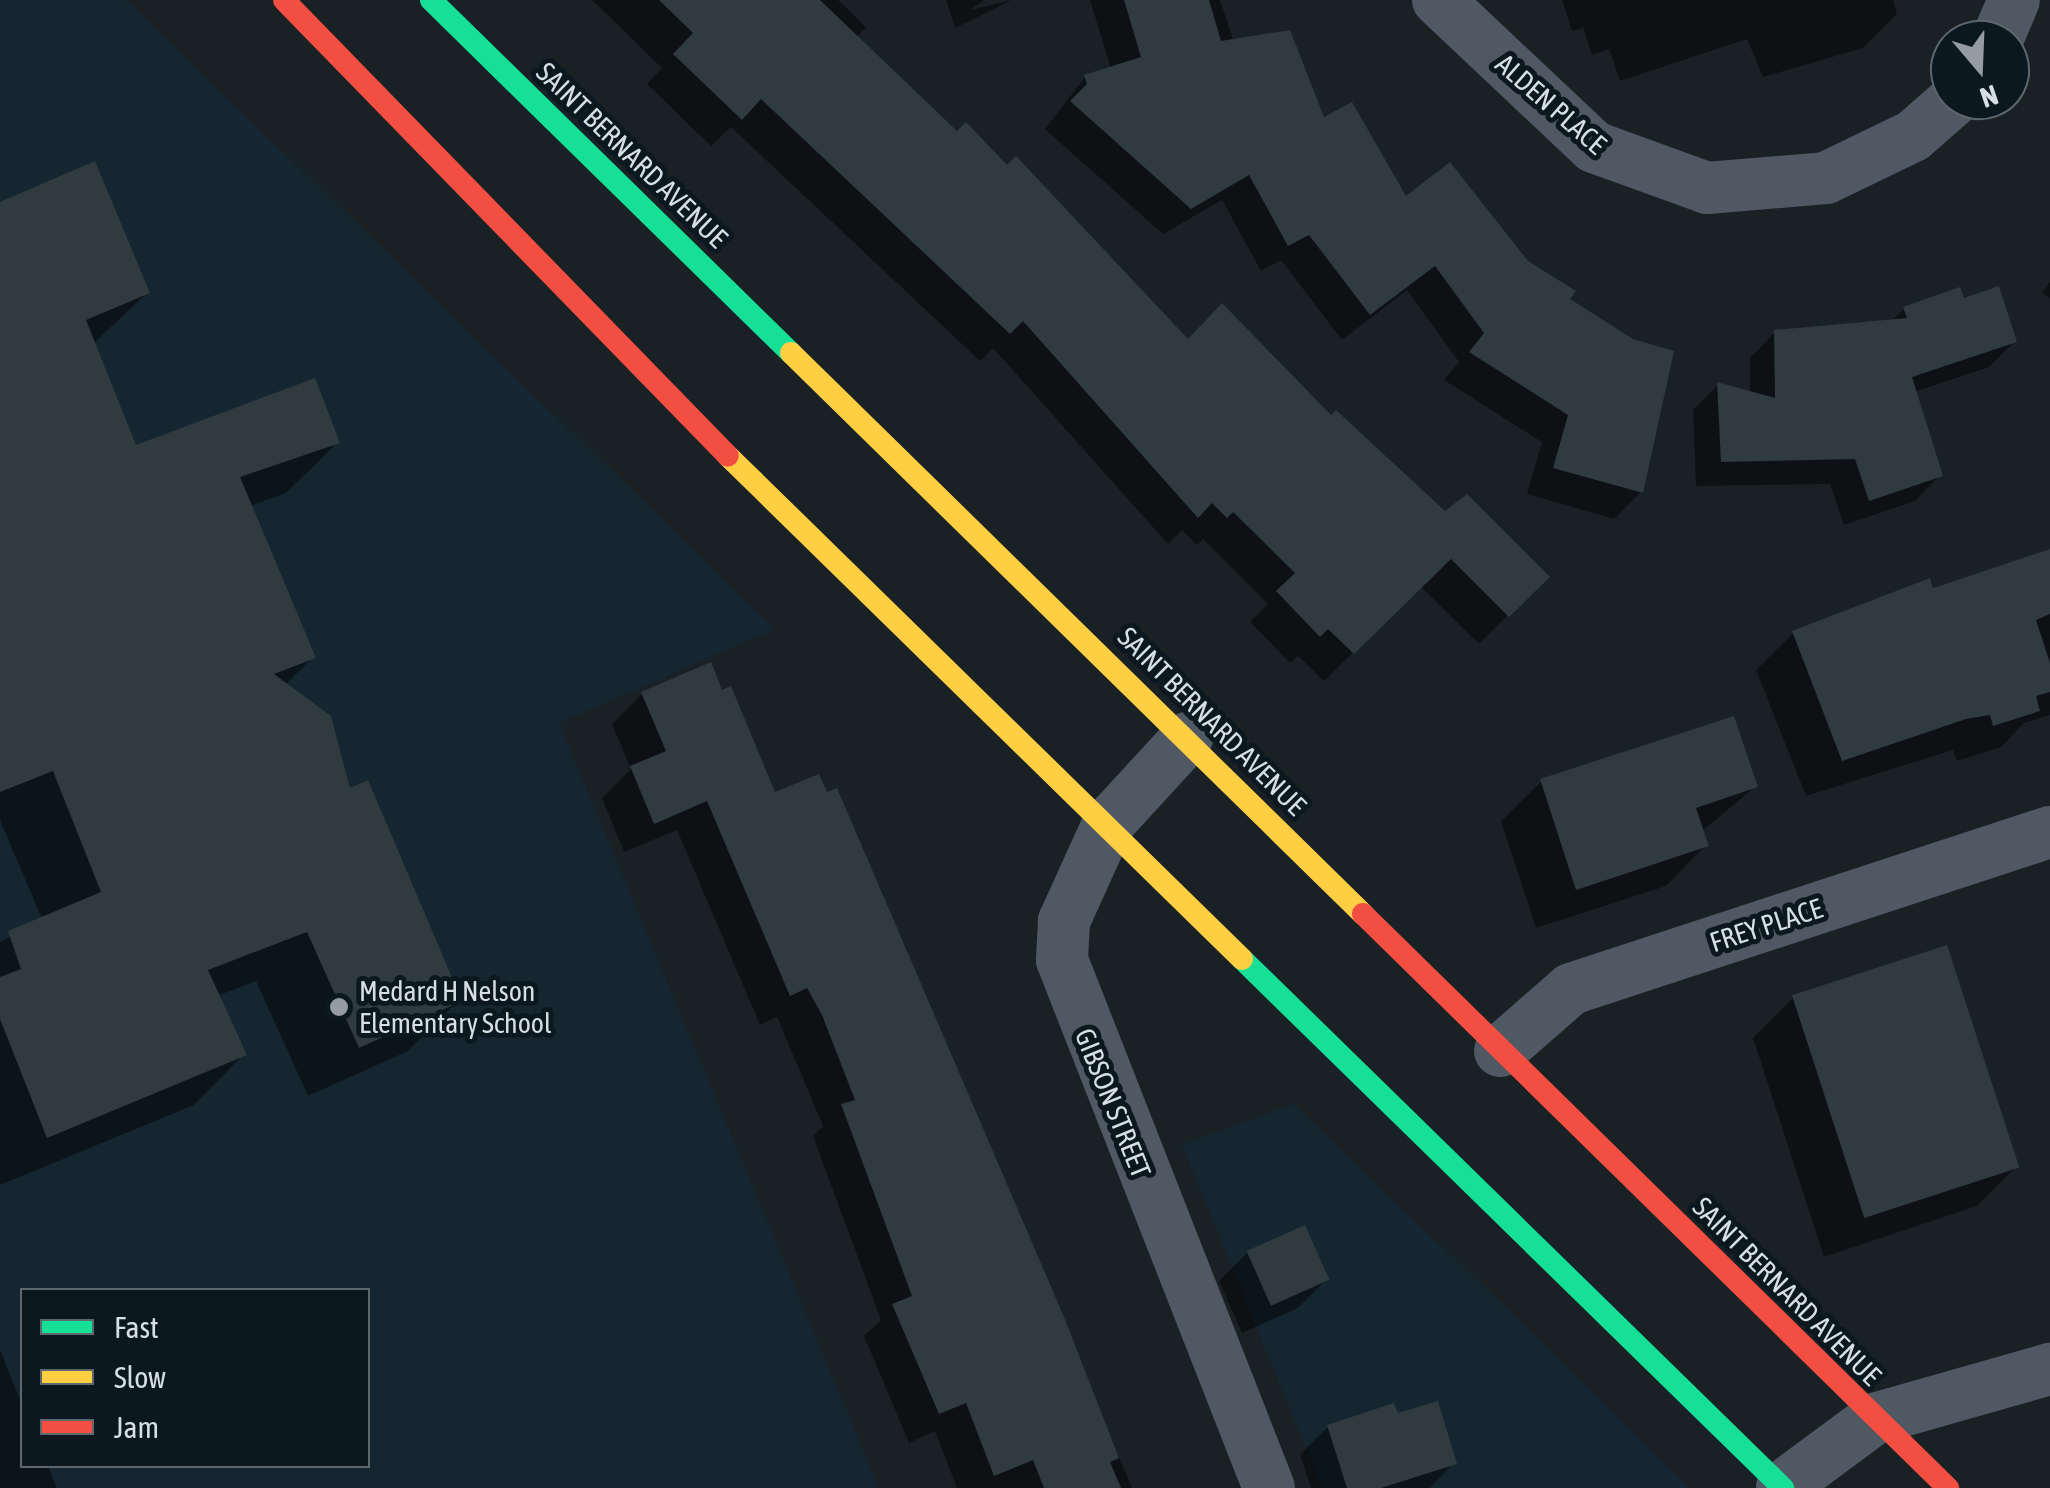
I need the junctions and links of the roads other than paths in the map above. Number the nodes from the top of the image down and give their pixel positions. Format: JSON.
{"nodes":[{"id":1,"x":284,"y":0,"type":"edge"},
{"id":2,"x":430,"y":0,"type":"edge"},
{"id":3,"x":1438,"y":0,"type":"edge"},
{"id":4,"x":1931,"y":120,"type":"edge"},
{"id":5,"x":1187,"y":738,"type":"junction"},
{"id":6,"x":1108,"y":824,"type":"junction"},
{"id":7,"x":2050,"y":832,"type":"edge"},
{"id":8,"x":1500,"y":1051,"type":"junction"},
{"id":9,"x":2050,"y":1369,"type":"edge"},
{"id":10,"x":1874,"y":1419,"type":"junction"},
{"id":11,"x":1270,"y":1488,"type":"edge"},
{"id":12,"x":1783,"y":1488,"type":"edge"},
{"id":13,"x":1948,"y":1488,"type":"edge"}],
"edges":[{"from":1,"to":6,"type":"street"},
{"from":2,"to":5,"type":"street","name":"SAINT BERNARD AVENUE"},
{"from":3,"to":4,"type":"street","name":"ALDEN PLACE"},
{"from":5,"to":6,"type":"street","name":"GIBSON STREET"},
{"from":5,"to":8,"type":"street","name":"SAINT BERNARD AVENUE"},
{"from":6,"to":11,"type":"street","name":"GIBSON STREET"},
{"from":6,"to":12,"type":"street"},
{"from":7,"to":8,"type":"street","name":"FREY PLACE"},
{"from":8,"to":10,"type":"street","name":"SAINT BERNARD AVENUE"},
{"from":9,"to":10,"type":"street"},
{"from":10,"to":12,"type":"street"},
{"from":10,"to":13,"type":"street","name":"SAINT BERNARD AVENUE"}]}
